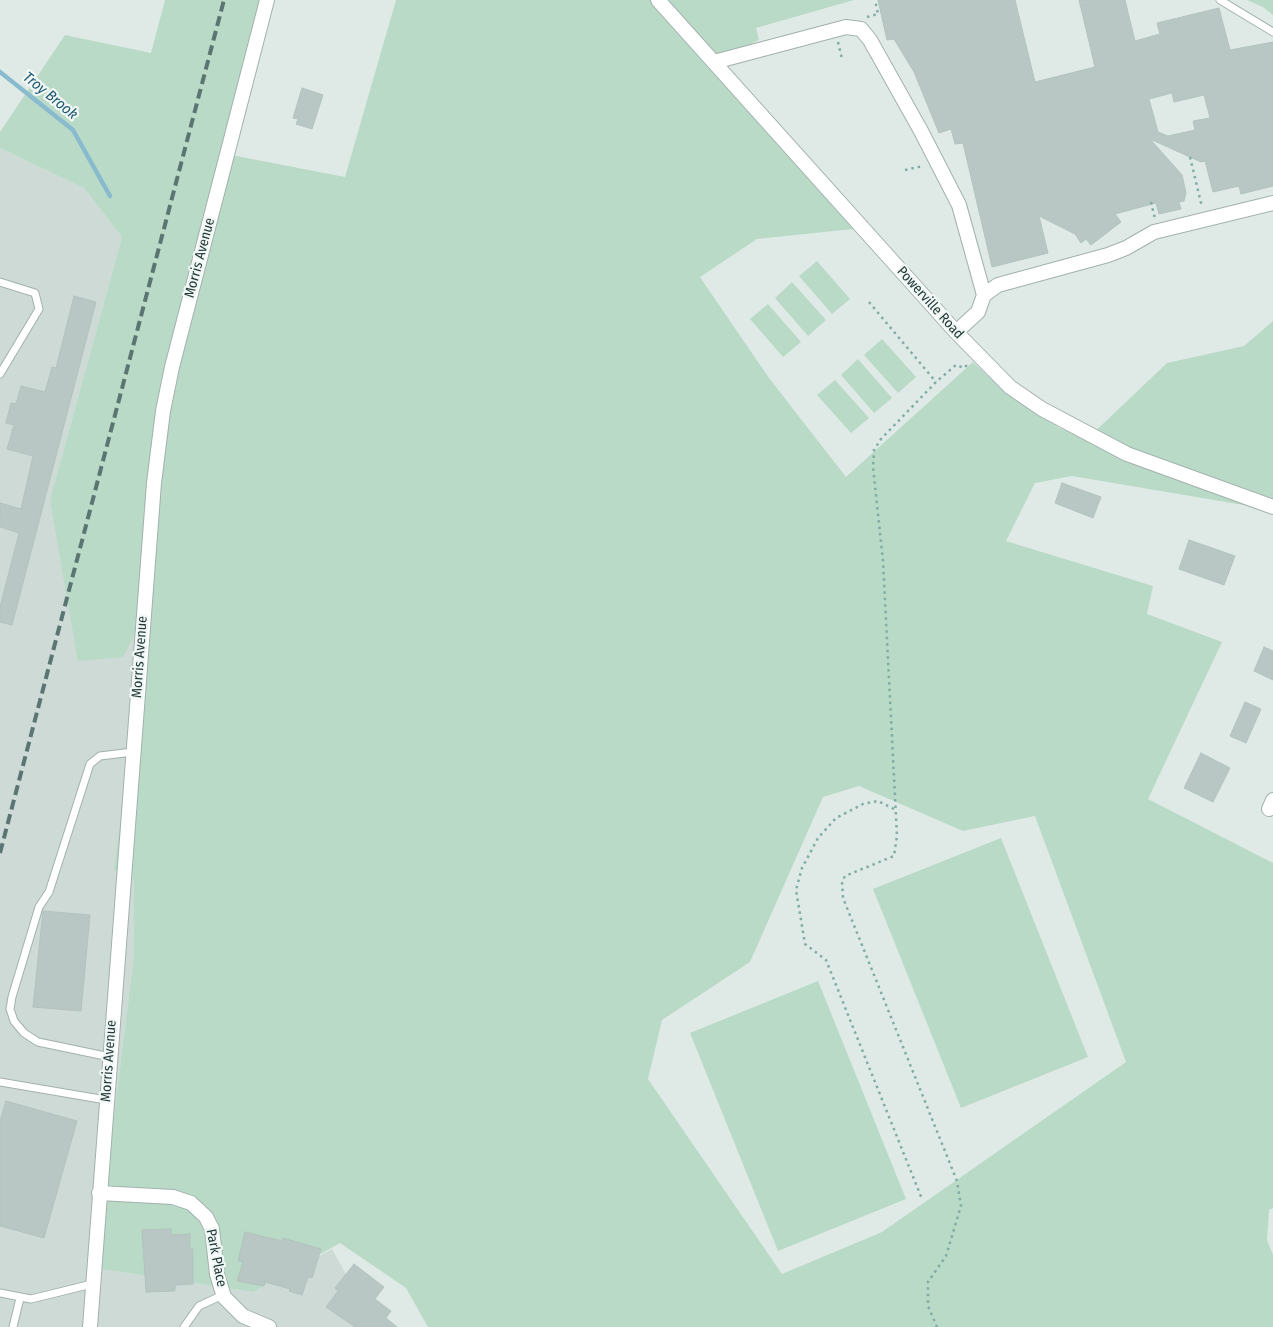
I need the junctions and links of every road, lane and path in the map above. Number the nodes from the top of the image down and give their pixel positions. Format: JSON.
{"nodes":[{"id":1,"x":266,"y":0,"type":"edge"},
{"id":2,"x":658,"y":0,"type":"edge"},
{"id":3,"x":875,"y":0,"type":"edge"},
{"id":4,"x":1220,"y":0,"type":"edge"},
{"id":5,"x":865,"y":17,"type":"dead end"},
{"id":6,"x":1273,"y":32,"type":"edge"},
{"id":7,"x":837,"y":38,"type":"dead end"},
{"id":8,"x":842,"y":59,"type":"dead end"},
{"id":9,"x":714,"y":62,"type":"junction"},
{"id":10,"x":1190,"y":157,"type":"dead end"},
{"id":11,"x":931,"y":164,"type":"dead end"},
{"id":12,"x":905,"y":170,"type":"dead end"},
{"id":13,"x":1151,"y":202,"type":"dead end"},
{"id":14,"x":1266,"y":205,"type":"edge"},
{"id":15,"x":1202,"y":208,"type":"dead end"},
{"id":16,"x":1155,"y":220,"type":"dead end"},
{"id":17,"x":0,"y":282,"type":"edge"},
{"id":18,"x":984,"y":295,"type":"junction"},
{"id":19,"x":869,"y":302,"type":"dead end"},
{"id":20,"x":956,"y":332,"type":"junction"},
{"id":21,"x":972,"y":361,"type":"dead end"},
{"id":22,"x":0,"y":374,"type":"edge"},
{"id":23,"x":936,"y":382,"type":"junction"},
{"id":24,"x":1273,"y":508,"type":"edge"},
{"id":25,"x":133,"y":752,"type":"junction"},
{"id":26,"x":894,"y":809,"type":"junction"},
{"id":27,"x":110,"y":1057,"type":"junction"},
{"id":28,"x":0,"y":1082,"type":"edge"},
{"id":29,"x":106,"y":1100,"type":"junction"},
{"id":30,"x":100,"y":1193,"type":"junction"},
{"id":31,"x":922,"y":1199,"type":"dead end"},
{"id":32,"x":92,"y":1284,"type":"junction"},
{"id":33,"x":0,"y":1293,"type":"edge"},
{"id":34,"x":223,"y":1295,"type":"junction"},
{"id":35,"x":20,"y":1298,"type":"junction"},
{"id":36,"x":13,"y":1327,"type":"edge"},
{"id":37,"x":90,"y":1327,"type":"edge"},
{"id":38,"x":184,"y":1327,"type":"edge"},
{"id":39,"x":269,"y":1327,"type":"edge"},
{"id":40,"x":937,"y":1327,"type":"edge"}],
"edges":[{"from":1,"to":25,"type":"street","name":"Morris Avenue"},
{"from":2,"to":9,"type":"street","name":"Powerville Road"},
{"from":3,"to":5,"type":"path"},
{"from":4,"to":6,"type":"lane"},
{"from":7,"to":8,"type":"path"},
{"from":9,"to":18,"type":"street"},
{"from":9,"to":20,"type":"street","name":"Powerville Road"},
{"from":10,"to":15,"type":"path"},
{"from":11,"to":12,"type":"path"},
{"from":13,"to":16,"type":"path"},
{"from":14,"to":18,"type":"street"},
{"from":17,"to":22,"type":"lane"},
{"from":18,"to":20,"type":"street"},
{"from":19,"to":23,"type":"path"},
{"from":20,"to":24,"type":"street","name":"Powerville Road"},
{"from":21,"to":23,"type":"path"},
{"from":23,"to":26,"type":"path"},
{"from":25,"to":27,"type":"street","name":"Morris Avenue"},
{"from":25,"to":27,"type":"lane"},
{"from":26,"to":31,"type":"path"},
{"from":26,"to":40,"type":"path"},
{"from":27,"to":29,"type":"street","name":"Morris Avenue"},
{"from":28,"to":29,"type":"lane"},
{"from":29,"to":30,"type":"street","name":"Morris Avenue"},
{"from":30,"to":32,"type":"street","name":"Morris Avenue"},
{"from":30,"to":34,"type":"street","name":"Park Place"},
{"from":32,"to":35,"type":"lane"},
{"from":32,"to":37,"type":"street","name":"Morris Avenue"},
{"from":33,"to":35,"type":"lane"},
{"from":34,"to":38,"type":"lane"},
{"from":34,"to":39,"type":"street","name":"Park Place"},
{"from":35,"to":36,"type":"lane"}]}
